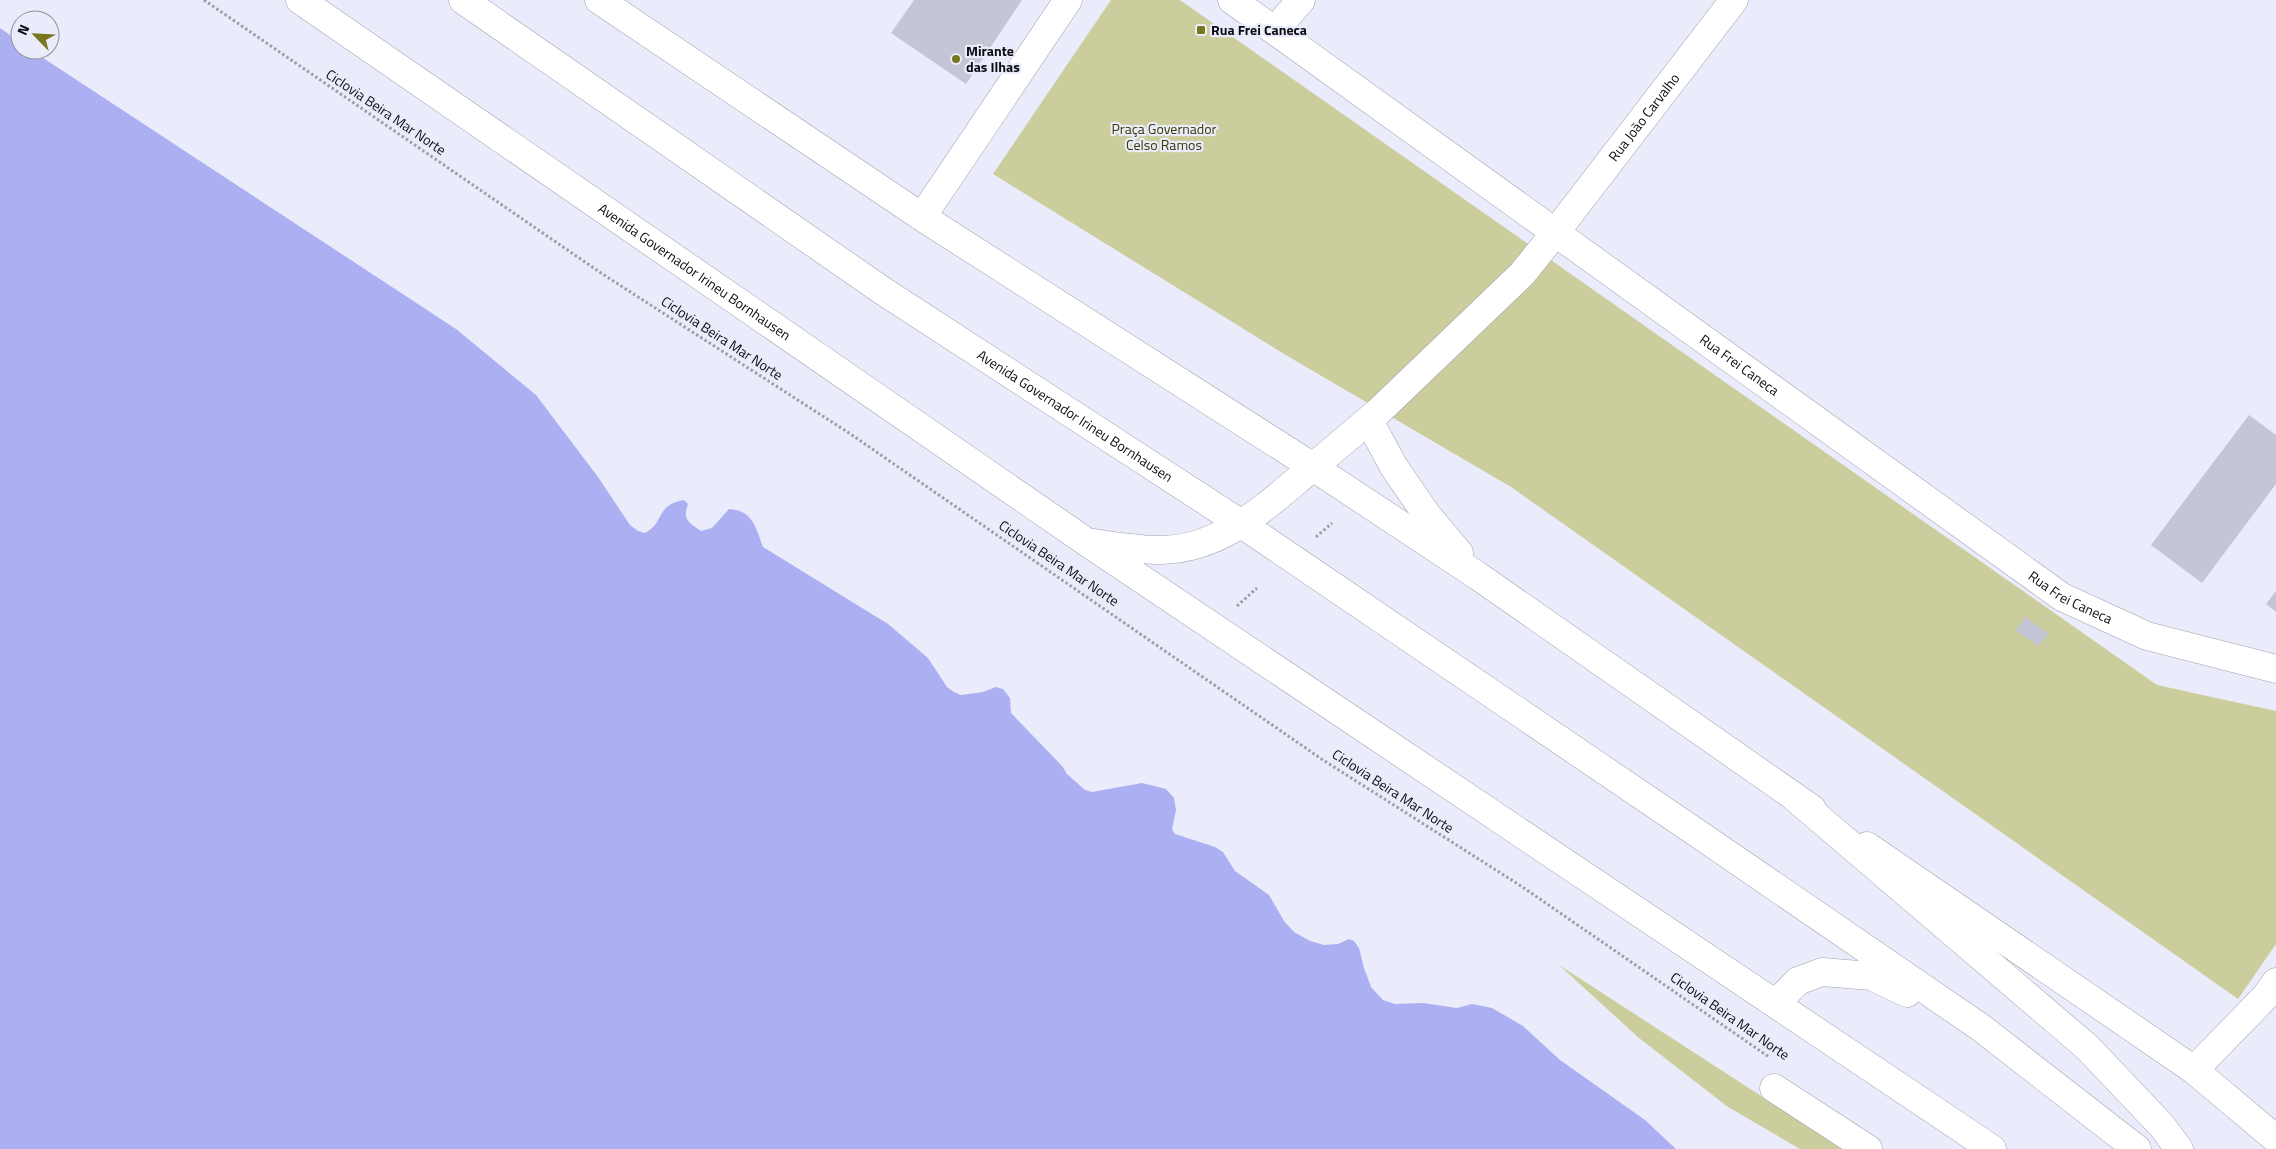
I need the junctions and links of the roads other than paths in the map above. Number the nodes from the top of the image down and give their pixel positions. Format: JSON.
{"nodes":[{"id":1,"x":300,"y":0,"type":"edge"},
{"id":2,"x":462,"y":0,"type":"edge"},
{"id":3,"x":600,"y":0,"type":"edge"},
{"id":4,"x":1068,"y":0,"type":"edge"},
{"id":5,"x":1232,"y":0,"type":"edge"},
{"id":6,"x":1300,"y":0,"type":"edge"},
{"id":7,"x":1734,"y":0,"type":"edge"},
{"id":8,"x":1274,"y":30,"type":"junction"},
{"id":9,"x":922,"y":217,"type":"junction"},
{"id":10,"x":1555,"y":233,"type":"junction"},
{"id":11,"x":1369,"y":420,"type":"junction"},
{"id":12,"x":1313,"y":466,"type":"junction"},
{"id":13,"x":1243,"y":525,"type":"junction"},
{"id":14,"x":1088,"y":543,"type":"junction"},
{"id":15,"x":1478,"y":576,"type":"junction"},
{"id":16,"x":2276,"y":669,"type":"edge"},
{"id":17,"x":1793,"y":796,"type":"junction"},
{"id":18,"x":2276,"y":982,"type":"edge"},
{"id":19,"x":1776,"y":1003,"type":"junction"},
{"id":20,"x":1980,"y":1027,"type":"junction"},
{"id":21,"x":2194,"y":1070,"type":"junction"},
{"id":22,"x":1774,"y":1088,"type":"dead end"},
{"id":23,"x":2276,"y":1139,"type":"edge"},
{"id":24,"x":1868,"y":1149,"type":"edge"},
{"id":25,"x":1992,"y":1149,"type":"edge"},
{"id":26,"x":2137,"y":1149,"type":"edge"},
{"id":27,"x":2178,"y":1149,"type":"edge"}],
"edges":[{"from":1,"to":14,"type":"main road","name":"Avenida Governador Irineu Bornhausen"},
{"from":2,"to":13,"type":"main road","name":"Avenida Governador Irineu Bornhausen"},
{"from":3,"to":9,"type":"main road"},
{"from":4,"to":9,"type":"main road"},
{"from":5,"to":8,"type":"main road","name":"Rua Frei Caneca"},
{"from":6,"to":8,"type":"main road"},
{"from":7,"to":10,"type":"main road","name":"Rua João Carvalho"},
{"from":8,"to":10,"type":"main road","name":"Rua Frei Caneca"},
{"from":9,"to":12,"type":"main road"},
{"from":10,"to":11,"type":"main road"},
{"from":10,"to":16,"type":"main road","name":"Rua Frei Caneca"},
{"from":11,"to":12,"type":"main road"},
{"from":11,"to":15,"type":"main road"},
{"from":12,"to":13,"type":"main road"},
{"from":12,"to":15,"type":"main road"},
{"from":13,"to":14,"type":"main road"},
{"from":13,"to":20,"type":"main road","name":"Avenida Governador Irineu Bornhausen"},
{"from":14,"to":19,"type":"main road","name":"Avenida Governador Irineu Bornhausen"},
{"from":15,"to":17,"type":"main road"},
{"from":17,"to":21,"type":"main road"},
{"from":17,"to":27,"type":"main road"},
{"from":18,"to":21,"type":"main road"},
{"from":19,"to":20,"type":"main road"},
{"from":19,"to":25,"type":"main road","name":"Avenida Governador Irineu Bornhausen"},
{"from":20,"to":26,"type":"main road"},
{"from":21,"to":23,"type":"main road"},
{"from":22,"to":24,"type":"main road"}]}
